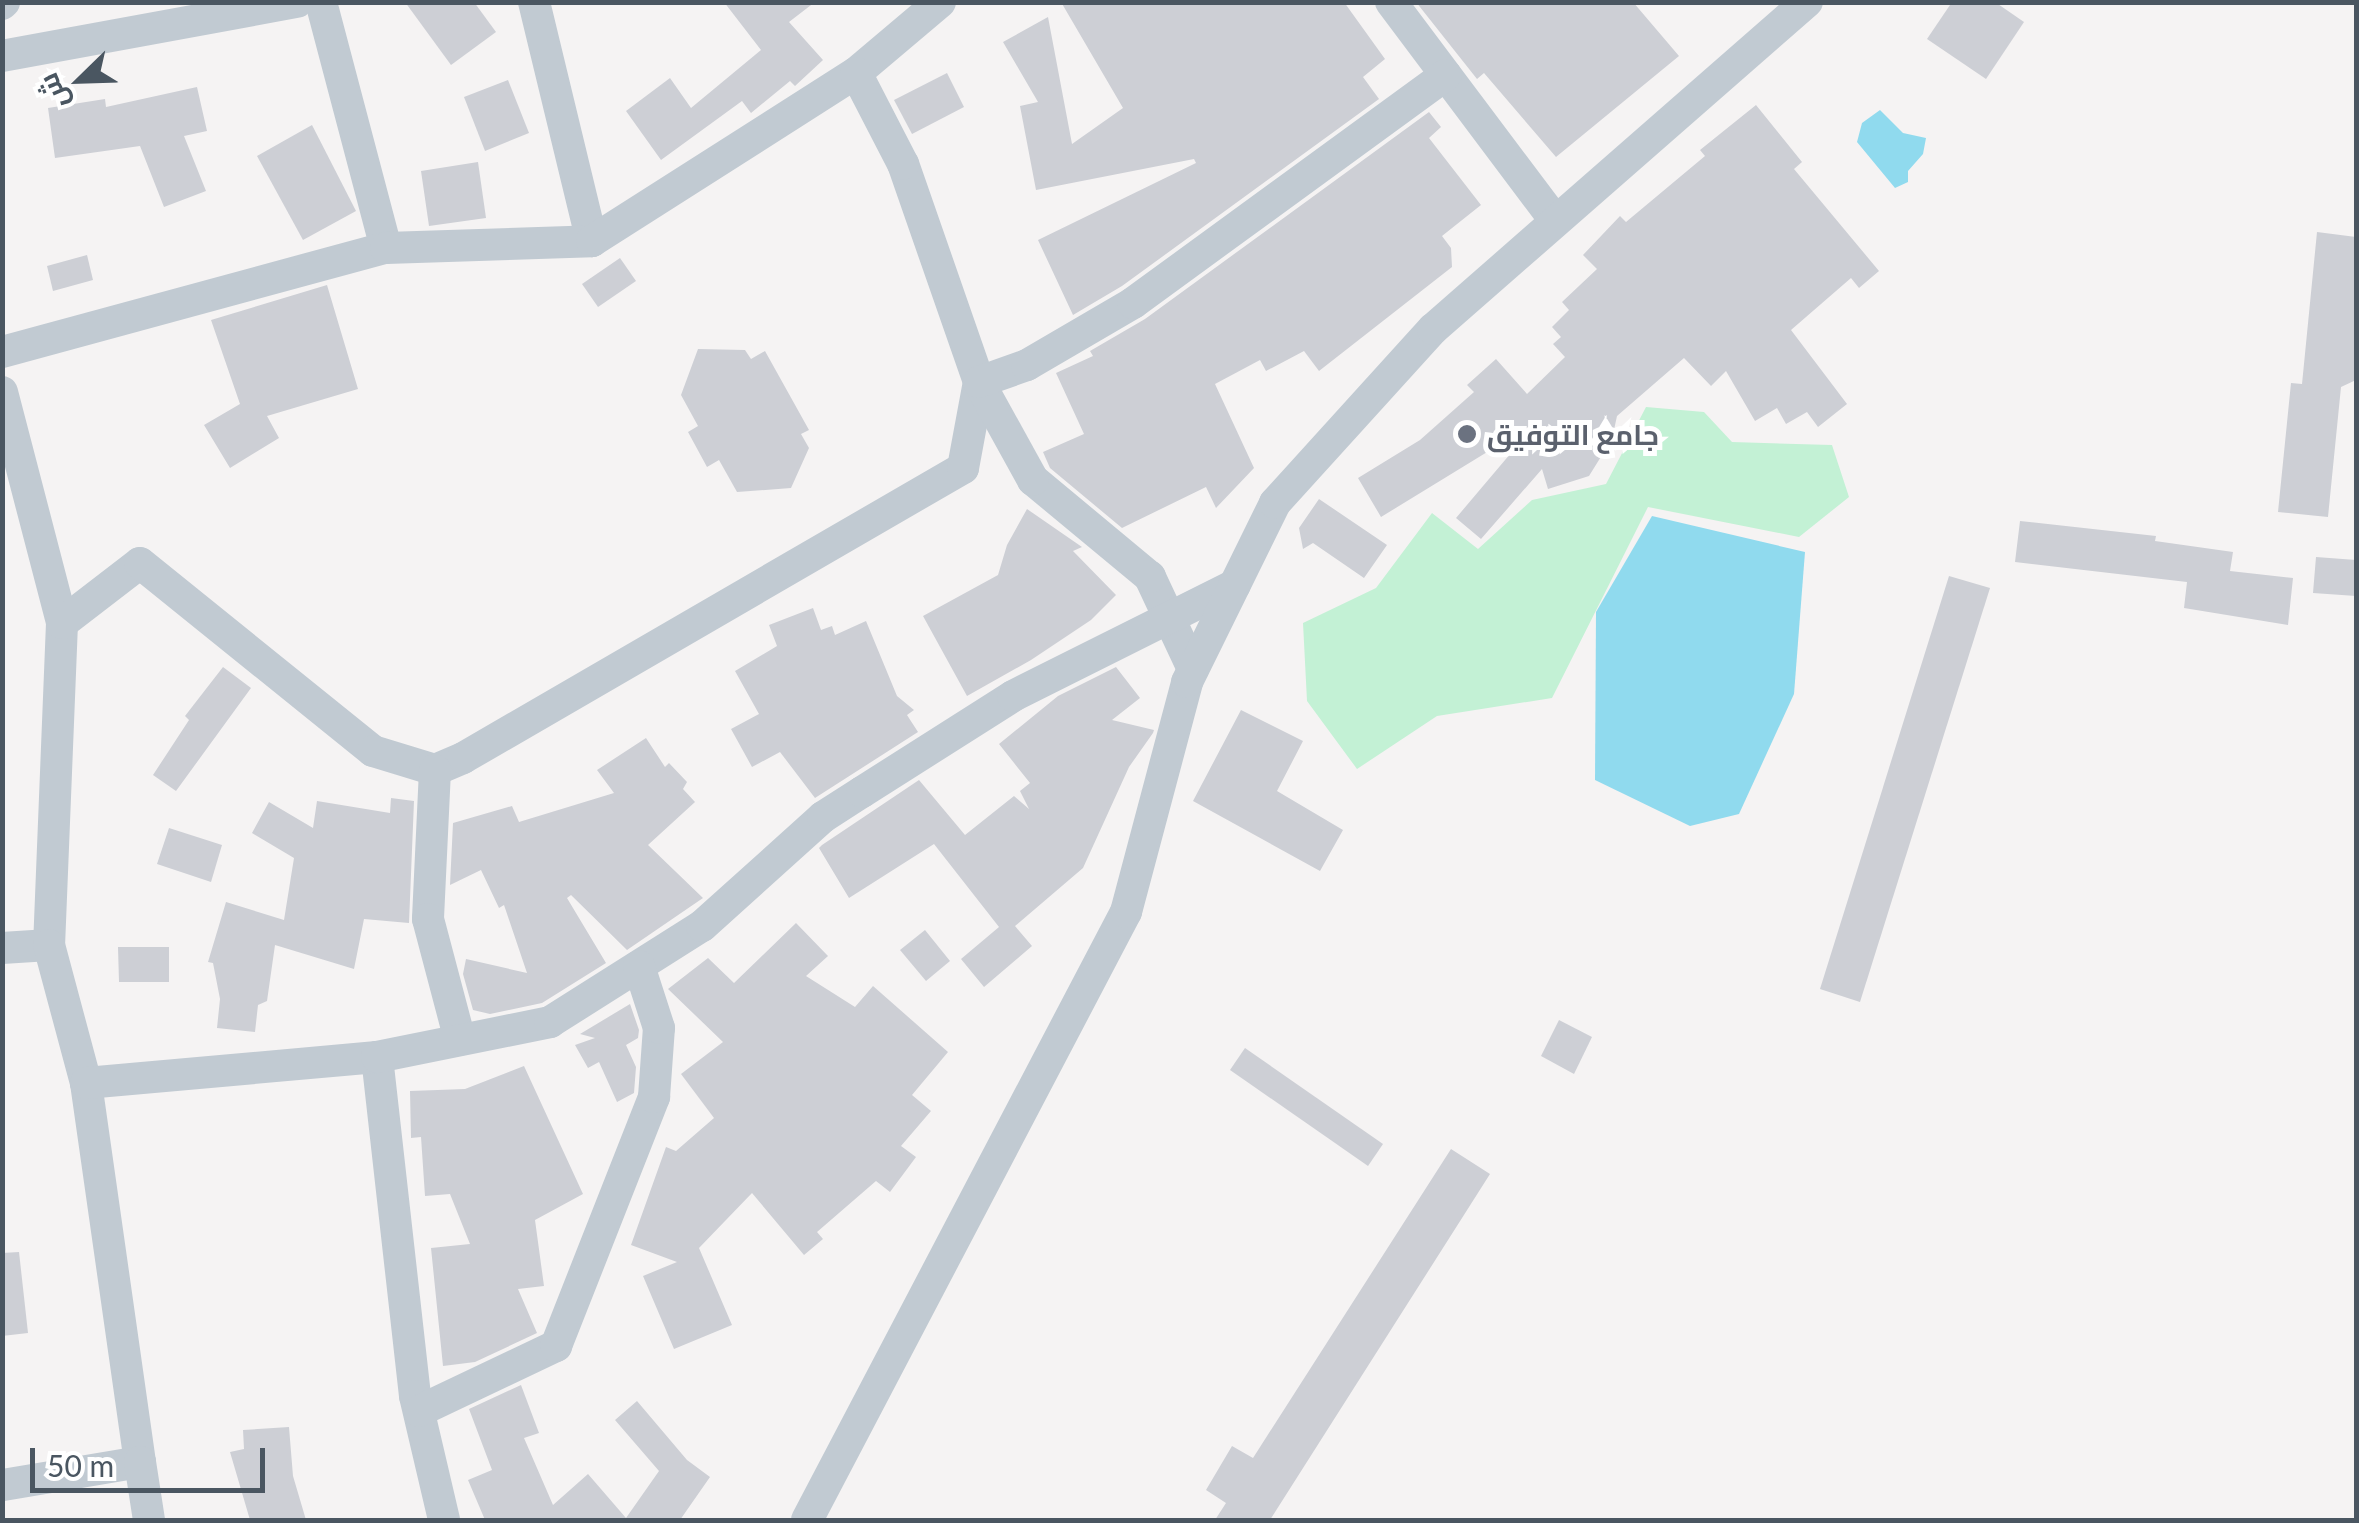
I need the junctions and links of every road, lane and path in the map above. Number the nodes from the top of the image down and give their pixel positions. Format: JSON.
{"nodes":[{"id":1,"x":297,"y":2,"type":"edge"},
{"id":2,"x":321,"y":2,"type":"edge"},
{"id":3,"x":534,"y":2,"type":"edge"},
{"id":4,"x":940,"y":2,"type":"edge"},
{"id":5,"x":1391,"y":2,"type":"edge"},
{"id":6,"x":1807,"y":2,"type":"edge"},
{"id":7,"x":2,"y":56,"type":"edge"},
{"id":8,"x":856,"y":73,"type":"junction"},
{"id":9,"x":1446,"y":75,"type":"junction"},
{"id":10,"x":1554,"y":219,"type":"junction"},
{"id":11,"x":592,"y":241,"type":"junction"},
{"id":12,"x":386,"y":248,"type":"junction"},
{"id":13,"x":2,"y":352,"type":"edge"},
{"id":14,"x":979,"y":382,"type":"junction"},
{"id":15,"x":2,"y":392,"type":"edge"},
{"id":16,"x":1235,"y":585,"type":"junction"},
{"id":17,"x":1168,"y":618,"type":"junction"},
{"id":18,"x":62,"y":623,"type":"junction"},
{"id":19,"x":1193,"y":670,"type":"junction"},
{"id":20,"x":435,"y":770,"type":"junction"},
{"id":21,"x":49,"y":945,"type":"junction"},
{"id":22,"x":2,"y":948,"type":"edge"},
{"id":23,"x":638,"y":966,"type":"junction"},
{"id":24,"x":460,"y":1040,"type":"junction"},
{"id":25,"x":377,"y":1058,"type":"junction"},
{"id":26,"x":86,"y":1083,"type":"junction"},
{"id":27,"x":419,"y":1411,"type":"junction"},
{"id":28,"x":140,"y":1462,"type":"junction"},
{"id":29,"x":2,"y":1485,"type":"edge"},
{"id":30,"x":149,"y":1520,"type":"edge"},
{"id":31,"x":444,"y":1520,"type":"edge"},
{"id":32,"x":807,"y":1520,"type":"edge"}],
"edges":[{"from":1,"to":7,"type":"street"},
{"from":2,"to":12,"type":"street"},
{"from":3,"to":11,"type":"street"},
{"from":4,"to":8,"type":"street"},
{"from":5,"to":9,"type":"street"},
{"from":6,"to":10,"type":"street"},
{"from":8,"to":11,"type":"street"},
{"from":8,"to":14,"type":"street"},
{"from":9,"to":10,"type":"street"},
{"from":9,"to":14,"type":"street"},
{"from":10,"to":16,"type":"street"},
{"from":11,"to":12,"type":"street"},
{"from":12,"to":13,"type":"street"},
{"from":14,"to":17,"type":"street"},
{"from":14,"to":20,"type":"street"},
{"from":15,"to":18,"type":"street"},
{"from":16,"to":17,"type":"street"},
{"from":16,"to":19,"type":"street"},
{"from":17,"to":19,"type":"street"},
{"from":17,"to":23,"type":"street"},
{"from":18,"to":20,"type":"street"},
{"from":18,"to":21,"type":"street"},
{"from":19,"to":32,"type":"street"},
{"from":20,"to":24,"type":"street"},
{"from":21,"to":22,"type":"street"},
{"from":21,"to":26,"type":"street"},
{"from":23,"to":24,"type":"street"},
{"from":23,"to":27,"type":"street"},
{"from":24,"to":25,"type":"street"},
{"from":25,"to":26,"type":"street"},
{"from":25,"to":27,"type":"street"},
{"from":26,"to":28,"type":"street"},
{"from":27,"to":31,"type":"street"},
{"from":28,"to":29,"type":"street"},
{"from":28,"to":30,"type":"street"}]}
